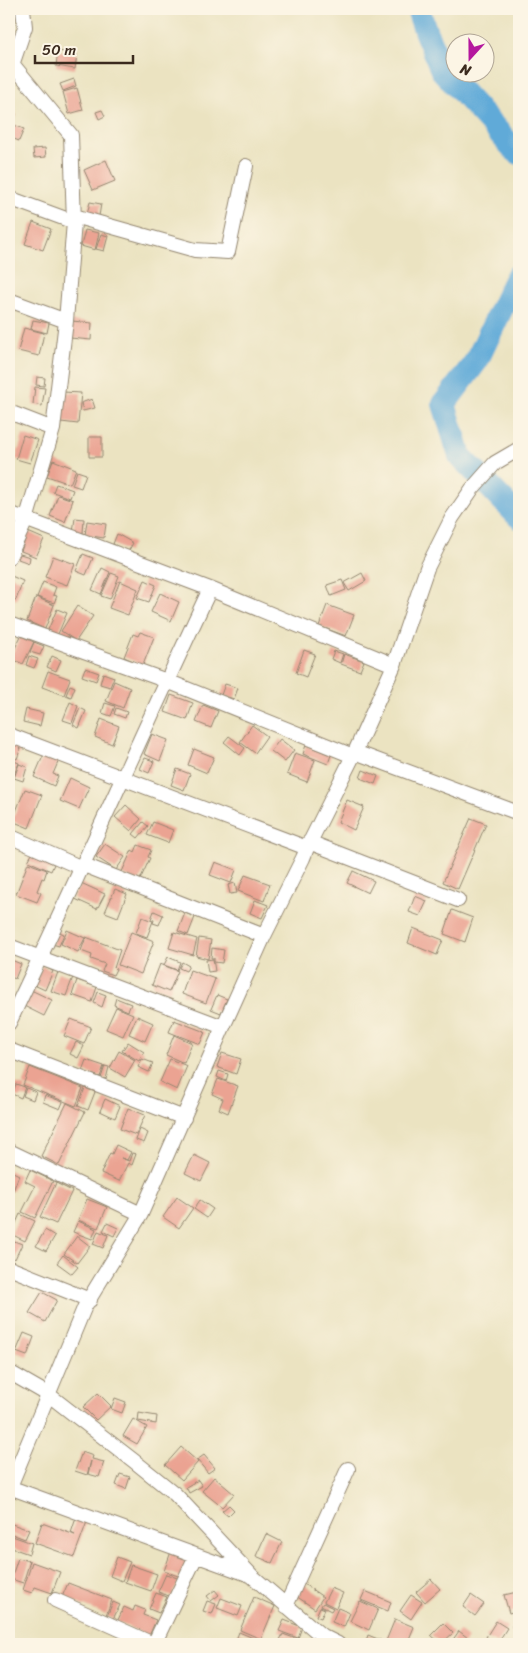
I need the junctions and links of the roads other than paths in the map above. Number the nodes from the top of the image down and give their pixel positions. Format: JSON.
{"nodes":[{"id":1,"x":23,"y":9,"type":"edge"},
{"id":2,"x":10,"y":67,"type":"edge"},
{"id":3,"x":246,"y":166,"type":"dead end"},
{"id":4,"x":9,"y":198,"type":"edge"},
{"id":5,"x":74,"y":219,"type":"junction"},
{"id":6,"x":9,"y":300,"type":"edge"},
{"id":7,"x":66,"y":321,"type":"junction"},
{"id":8,"x":9,"y":412,"type":"edge"},
{"id":9,"x":53,"y":429,"type":"junction"},
{"id":10,"x":519,"y":449,"type":"edge"},
{"id":11,"x":9,"y":513,"type":"edge"},
{"id":12,"x":26,"y":520,"type":"junction"},
{"id":13,"x":9,"y":557,"type":"edge"},
{"id":14,"x":210,"y":589,"type":"junction"},
{"id":15,"x":9,"y":624,"type":"edge"},
{"id":16,"x":394,"y":666,"type":"junction"},
{"id":17,"x":167,"y":681,"type":"junction"},
{"id":18,"x":9,"y":735,"type":"edge"},
{"id":19,"x":354,"y":754,"type":"junction"},
{"id":20,"x":122,"y":778,"type":"junction"},
{"id":21,"x":513,"y":811,"type":"dead end"},
{"id":22,"x":9,"y":836,"type":"edge"},
{"id":23,"x":308,"y":845,"type":"junction"},
{"id":24,"x":83,"y":867,"type":"junction"},
{"id":25,"x":458,"y":900,"type":"dead end"},
{"id":26,"x":264,"y":936,"type":"junction"},
{"id":27,"x":9,"y":946,"type":"edge"},
{"id":28,"x":40,"y":958,"type":"junction"},
{"id":29,"x":9,"y":1023,"type":"edge"},
{"id":30,"x":223,"y":1027,"type":"junction"},
{"id":31,"x":9,"y":1050,"type":"edge"},
{"id":32,"x":184,"y":1118,"type":"junction"},
{"id":33,"x":9,"y":1151,"type":"edge"},
{"id":34,"x":141,"y":1214,"type":"junction"},
{"id":35,"x":9,"y":1268,"type":"edge"},
{"id":36,"x":90,"y":1300,"type":"junction"},
{"id":37,"x":9,"y":1372,"type":"edge"},
{"id":38,"x":49,"y":1395,"type":"junction"},
{"id":39,"x":348,"y":1469,"type":"dead end"},
{"id":40,"x":9,"y":1488,"type":"edge"},
{"id":41,"x":196,"y":1556,"type":"junction"},
{"id":42,"x":252,"y":1576,"type":"junction"},
{"id":43,"x":55,"y":1600,"type":"dead end"},
{"id":44,"x":286,"y":1606,"type":"junction"},
{"id":45,"x":321,"y":1640,"type":"edge"},
{"id":46,"x":153,"y":1644,"type":"edge"},
{"id":47,"x":338,"y":1644,"type":"edge"}],
"edges":[{"from":1,"to":2,"type":"street"},
{"from":2,"to":5,"type":"street"},
{"from":3,"to":5,"type":"street"},
{"from":4,"to":5,"type":"street"},
{"from":5,"to":7,"type":"street"},
{"from":6,"to":7,"type":"street"},
{"from":7,"to":9,"type":"street"},
{"from":8,"to":9,"type":"street"},
{"from":9,"to":12,"type":"street"},
{"from":10,"to":16,"type":"street"},
{"from":11,"to":12,"type":"street"},
{"from":12,"to":13,"type":"street"},
{"from":12,"to":14,"type":"street"},
{"from":14,"to":16,"type":"street"},
{"from":14,"to":17,"type":"street"},
{"from":15,"to":17,"type":"street"},
{"from":16,"to":19,"type":"street"},
{"from":17,"to":19,"type":"street"},
{"from":17,"to":20,"type":"street"},
{"from":18,"to":20,"type":"street"},
{"from":19,"to":21,"type":"street"},
{"from":19,"to":23,"type":"street"},
{"from":20,"to":23,"type":"street"},
{"from":20,"to":24,"type":"street"},
{"from":22,"to":24,"type":"street"},
{"from":23,"to":25,"type":"street"},
{"from":23,"to":26,"type":"street"},
{"from":24,"to":26,"type":"street"},
{"from":24,"to":28,"type":"street"},
{"from":26,"to":30,"type":"street"},
{"from":27,"to":28,"type":"street"},
{"from":28,"to":29,"type":"street"},
{"from":28,"to":30,"type":"street"},
{"from":30,"to":32,"type":"street"},
{"from":31,"to":32,"type":"street"},
{"from":32,"to":34,"type":"street"},
{"from":33,"to":34,"type":"street"},
{"from":34,"to":36,"type":"street"},
{"from":35,"to":36,"type":"street"},
{"from":36,"to":38,"type":"street"},
{"from":37,"to":38,"type":"street"},
{"from":38,"to":40,"type":"street"},
{"from":38,"to":42,"type":"street"},
{"from":39,"to":44,"type":"street"},
{"from":40,"to":41,"type":"street"},
{"from":41,"to":42,"type":"street"},
{"from":41,"to":46,"type":"street"},
{"from":42,"to":44,"type":"street"},
{"from":43,"to":46,"type":"street"},
{"from":44,"to":45,"type":"street"},
{"from":45,"to":47,"type":"street"}]}
